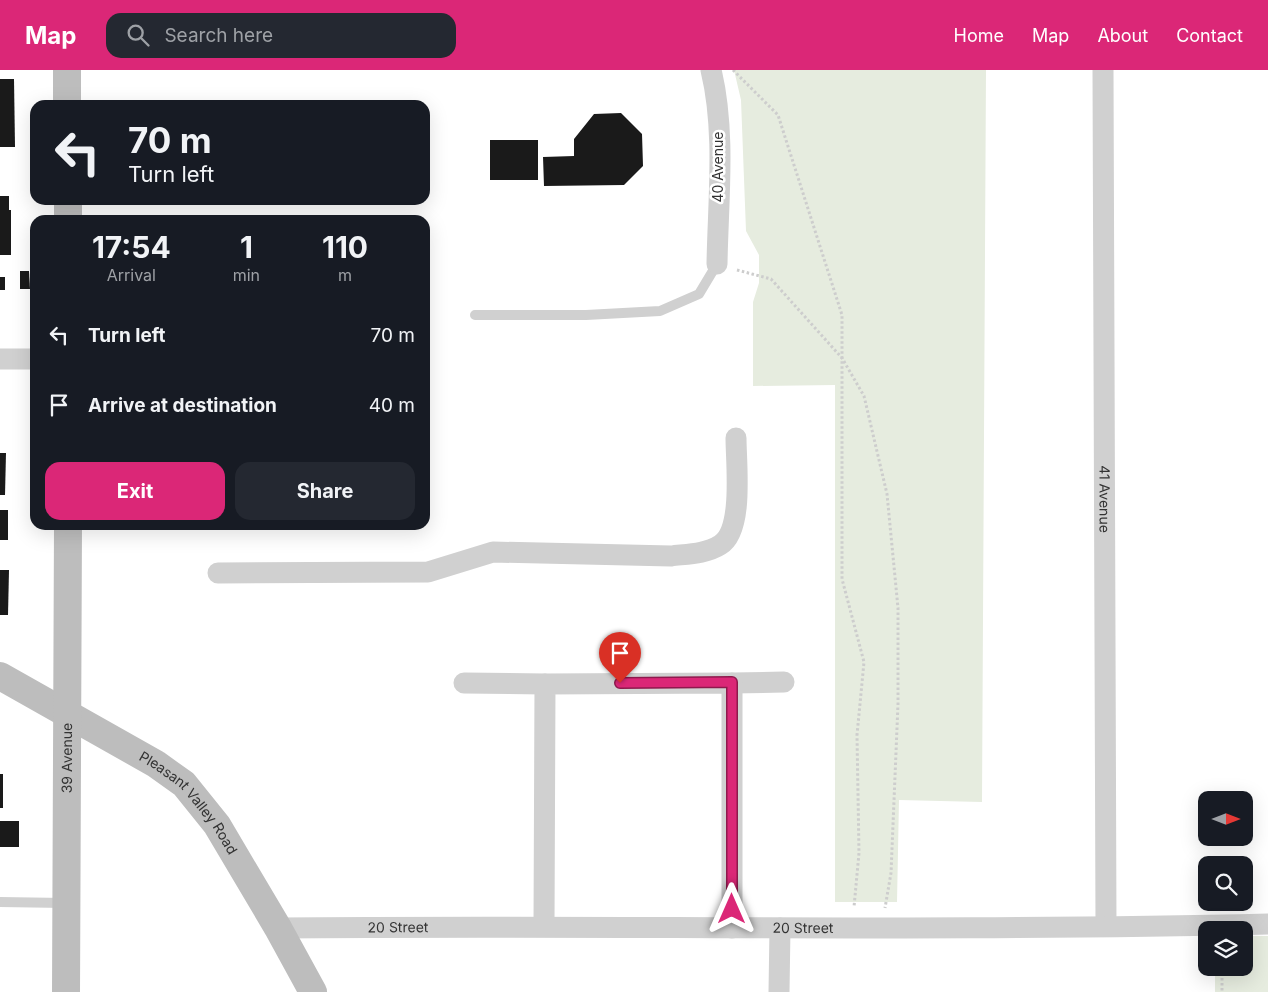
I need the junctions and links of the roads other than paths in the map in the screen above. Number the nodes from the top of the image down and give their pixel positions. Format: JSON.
{"nodes":[{"id":1,"x":67,"y":70,"type":"edge"},
{"id":2,"x":711,"y":70,"type":"edge"},
{"id":3,"x":1103,"y":70,"type":"edge"},
{"id":4,"x":67,"y":100,"type":"edge"},
{"id":5,"x":717,"y":264,"type":"joint"},
{"id":6,"x":475,"y":315,"type":"dead end"},
{"id":7,"x":0,"y":359,"type":"edge"},
{"id":8,"x":30,"y":359,"type":"edge"},
{"id":9,"x":736,"y":438,"type":"dead end"},
{"id":10,"x":68,"y":530,"type":"edge"},
{"id":11,"x":218,"y":573,"type":"dead end"},
{"id":12,"x":0,"y":676,"type":"edge"},
{"id":13,"x":732,"y":682,"type":"junction"},
{"id":14,"x":784,"y":682,"type":"dead end"},
{"id":15,"x":464,"y":683,"type":"dead end"},
{"id":16,"x":545,"y":684,"type":"junction"},
{"id":17,"x":67,"y":714,"type":"junction"},
{"id":18,"x":0,"y":902,"type":"edge"},
{"id":19,"x":66,"y":903,"type":"junction"},
{"id":20,"x":1268,"y":924,"type":"edge"},
{"id":21,"x":544,"y":926,"type":"junction"},
{"id":22,"x":1106,"y":926,"type":"junction"},
{"id":23,"x":278,"y":928,"type":"junction"},
{"id":24,"x":732,"y":928,"type":"junction"},
{"id":25,"x":780,"y":928,"type":"junction"},
{"id":26,"x":66,"y":992,"type":"edge"},
{"id":27,"x":313,"y":992,"type":"edge"},
{"id":28,"x":779,"y":992,"type":"edge"}],
"edges":[{"from":1,"to":4,"type":"street"},
{"from":2,"to":5,"type":"street","name":"40 Avenue"},
{"from":3,"to":22,"type":"street","name":"41 Avenue"},
{"from":5,"to":6,"type":"lane"},
{"from":7,"to":8,"type":"street"},
{"from":9,"to":11,"type":"street"},
{"from":10,"to":17,"type":"street","name":"39 Avenue"},
{"from":12,"to":17,"type":"street","name":"Pleasant Valley Road"},
{"from":13,"to":14,"type":"street"},
{"from":13,"to":16,"type":"street"},
{"from":13,"to":24,"type":"street"},
{"from":15,"to":16,"type":"street"},
{"from":16,"to":21,"type":"street"},
{"from":17,"to":19,"type":"street","name":"39 Avenue"},
{"from":17,"to":23,"type":"street","name":"Pleasant Valley Road"},
{"from":18,"to":19,"type":"lane"},
{"from":19,"to":26,"type":"street","name":"39 Avenue"},
{"from":20,"to":22,"type":"street","name":"20 Street"},
{"from":21,"to":23,"type":"street","name":"20 Street"},
{"from":21,"to":24,"type":"street","name":"20 Street"},
{"from":22,"to":25,"type":"street","name":"20 Street"},
{"from":23,"to":27,"type":"street","name":"Pleasant Valley Road"},
{"from":24,"to":25,"type":"street","name":"20 Street"},
{"from":25,"to":28,"type":"street"}]}
